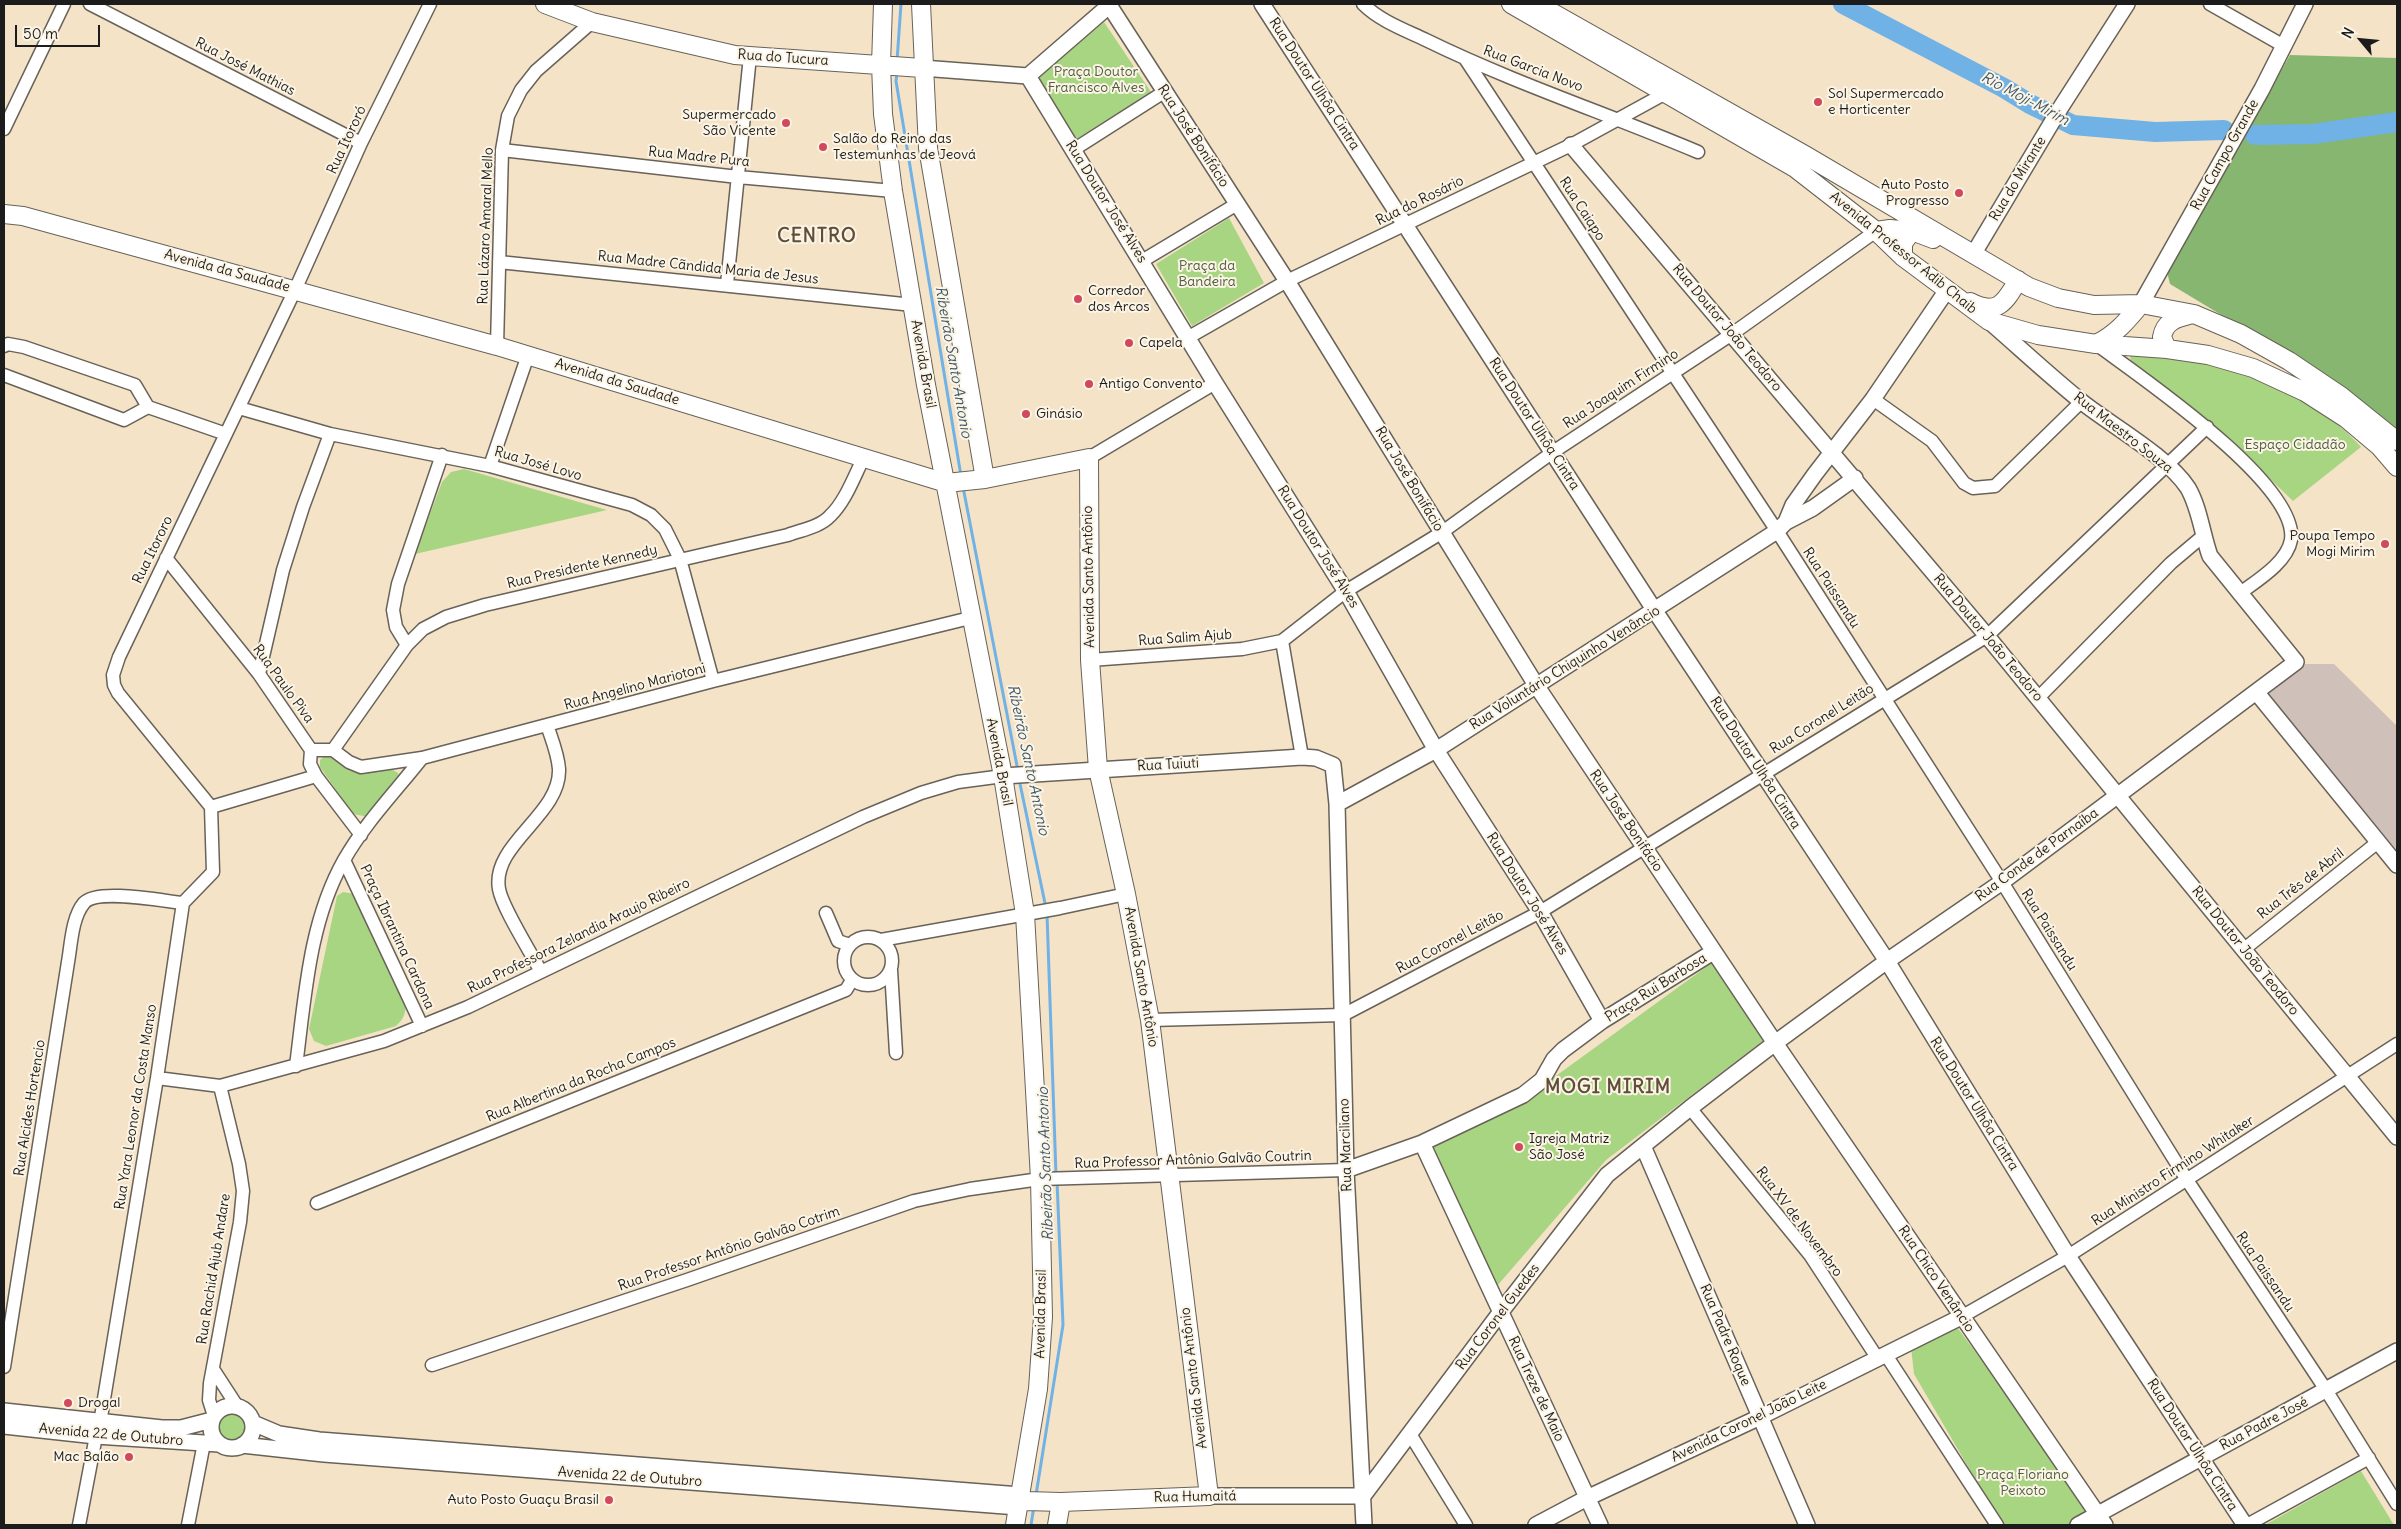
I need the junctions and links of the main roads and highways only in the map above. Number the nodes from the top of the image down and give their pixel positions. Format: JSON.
{"nodes":[{"id":1,"x":545,"y":4,"type":"edge"},
{"id":2,"x":883,"y":4,"type":"edge"},
{"id":3,"x":920,"y":4,"type":"edge"},
{"id":4,"x":1511,"y":4,"type":"edge"},
{"id":5,"x":1538,"y":4,"type":"edge"},
{"id":6,"x":884,"y":65,"type":"junction"},
{"id":7,"x":917,"y":68,"type":"junction"},
{"id":8,"x":4,"y":214,"type":"edge"},
{"id":9,"x":1876,"y":231,"type":"junction"},
{"id":10,"x":1912,"y":231,"type":"junction"},
{"id":11,"x":1974,"y":253,"type":"junction"},
{"id":12,"x":1903,"y":256,"type":"junction"},
{"id":13,"x":2018,"y":280,"type":"junction"},
{"id":14,"x":1947,"y":290,"type":"junction"},
{"id":15,"x":2141,"y":304,"type":"junction"},
{"id":16,"x":2194,"y":314,"type":"junction"},
{"id":17,"x":2096,"y":344,"type":"junction"},
{"id":18,"x":2167,"y":349,"type":"junction"},
{"id":19,"x":2397,"y":441,"type":"edge"},
{"id":20,"x":1089,"y":458,"type":"joint"},
{"id":21,"x":2397,"y":467,"type":"edge"},
{"id":22,"x":980,"y":480,"type":"junction"},
{"id":23,"x":951,"y":482,"type":"junction"},
{"id":24,"x":1209,"y":1496,"type":"joint"},
{"id":25,"x":1023,"y":1501,"type":"junction"},
{"id":26,"x":1054,"y":1502,"type":"junction"},
{"id":27,"x":1015,"y":1525,"type":"edge"},
{"id":28,"x":1057,"y":1525,"type":"edge"}],
"edges":[{"from":1,"to":6,"type":"main road","name":"Rua do Tucura"},
{"from":2,"to":6,"type":"main road","name":"Avenida Brasil"},
{"from":3,"to":7,"type":"main road"},
{"from":4,"to":9,"type":"main road","name":"Avenida Professor Adib Chaib"},
{"from":5,"to":11,"type":"main road","name":"Avenida Professor Adib Chaib"},
{"from":6,"to":7,"type":"main road","name":"Rua do Tucura"},
{"from":6,"to":23,"type":"main road","name":"Avenida Brasil"},
{"from":7,"to":22,"type":"main road"},
{"from":8,"to":23,"type":"main road","name":"Avenida da Saudade"},
{"from":9,"to":10,"type":"main road"},
{"from":9,"to":12,"type":"main road","name":"Avenida Professor Adib Chaib"},
{"from":10,"to":11,"type":"main road"},
{"from":10,"to":12,"type":"main road"},
{"from":11,"to":13,"type":"main road","name":"Avenida Professor Adib Chaib"},
{"from":12,"to":14,"type":"main road","name":"Avenida Professor Adib Chaib"},
{"from":13,"to":14,"type":"main road"},
{"from":13,"to":15,"type":"main road","name":"Avenida Professor Adib Chaib"},
{"from":14,"to":17,"type":"main road","name":"Avenida Professor Adib Chaib"},
{"from":15,"to":16,"type":"main road","name":"Avenida Professor Adib Chaib"},
{"from":15,"to":17,"type":"main road"},
{"from":16,"to":18,"type":"main road"},
{"from":16,"to":19,"type":"main road","name":"Avenida Professor Adib Chaib"},
{"from":17,"to":18,"type":"main road","name":"Avenida Professor Adib Chaib"},
{"from":18,"to":21,"type":"main road","name":"Avenida Professor Adib Chaib"},
{"from":20,"to":22,"type":"main road","name":"Avenida da Saudade"},
{"from":20,"to":24,"type":"main road","name":"Avenida Santo Antônio"},
{"from":22,"to":23,"type":"main road","name":"Avenida da Saudade"},
{"from":23,"to":25,"type":"main road","name":"Avenida Brasil"},
{"from":24,"to":26,"type":"main road","name":"Rua Humaitá"},
{"from":25,"to":26,"type":"main road","name":"Rua Humaitá"},
{"from":25,"to":27,"type":"main road","name":"Avenida Brasil"},
{"from":26,"to":28,"type":"main road"}]}
